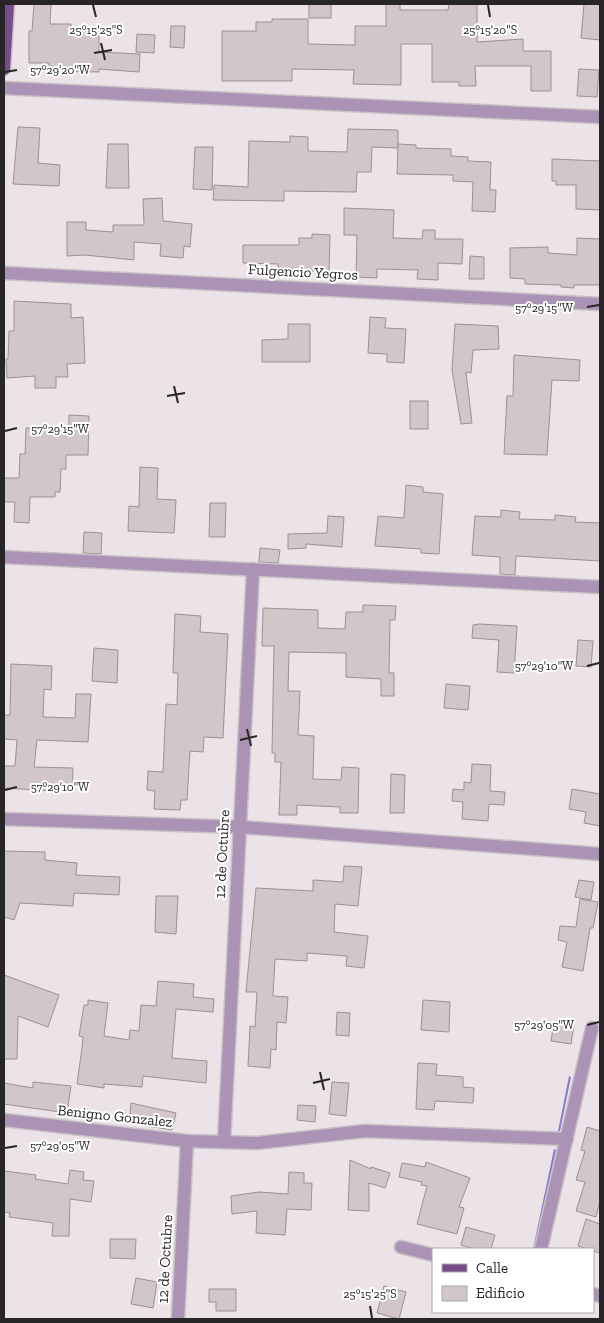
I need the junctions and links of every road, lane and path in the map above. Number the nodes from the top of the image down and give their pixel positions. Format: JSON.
{"nodes":[{"id":1,"x":8,"y":4,"type":"edge"},
{"id":2,"x":4,"y":69,"type":"edge"},
{"id":3,"x":4,"y":88,"type":"edge"},
{"id":4,"x":600,"y":117,"type":"edge"},
{"id":5,"x":4,"y":273,"type":"edge"},
{"id":6,"x":600,"y":304,"type":"edge"},
{"id":7,"x":4,"y":557,"type":"edge"},
{"id":8,"x":253,"y":568,"type":"junction"},
{"id":9,"x":600,"y":587,"type":"edge"},
{"id":10,"x":4,"y":819,"type":"edge"},
{"id":11,"x":240,"y":827,"type":"junction"},
{"id":12,"x":600,"y":854,"type":"edge"},
{"id":13,"x":592,"y":1028,"type":"dead end"},
{"id":14,"x":4,"y":1120,"type":"edge"},
{"id":15,"x":567,"y":1139,"type":"junction"},
{"id":16,"x":187,"y":1140,"type":"junction"},
{"id":17,"x":224,"y":1142,"type":"junction"},
{"id":18,"x":401,"y":1247,"type":"dead end"},
{"id":19,"x":542,"y":1248,"type":"edge"},
{"id":20,"x":432,"y":1255,"type":"edge"},
{"id":21,"x":178,"y":1319,"type":"edge"}],
"edges":[{"from":1,"to":2,"type":"main road"},
{"from":3,"to":4,"type":"street"},
{"from":5,"to":6,"type":"street","name":"Fulgencio Yegros"},
{"from":7,"to":8,"type":"street"},
{"from":8,"to":9,"type":"street"},
{"from":8,"to":11,"type":"street","name":"12 de Octubre"},
{"from":10,"to":11,"type":"street"},
{"from":11,"to":12,"type":"street"},
{"from":11,"to":17,"type":"street","name":"12 de Octubre"},
{"from":13,"to":15,"type":"street"},
{"from":14,"to":16,"type":"street","name":"Benigno Gonzalez"},
{"from":15,"to":17,"type":"street","name":"Benigno Gonzalez"},
{"from":15,"to":19,"type":"street"},
{"from":16,"to":17,"type":"street","name":"Benigno Gonzalez"},
{"from":16,"to":21,"type":"street","name":"12 de Octubre"},
{"from":18,"to":20,"type":"street"}]}
